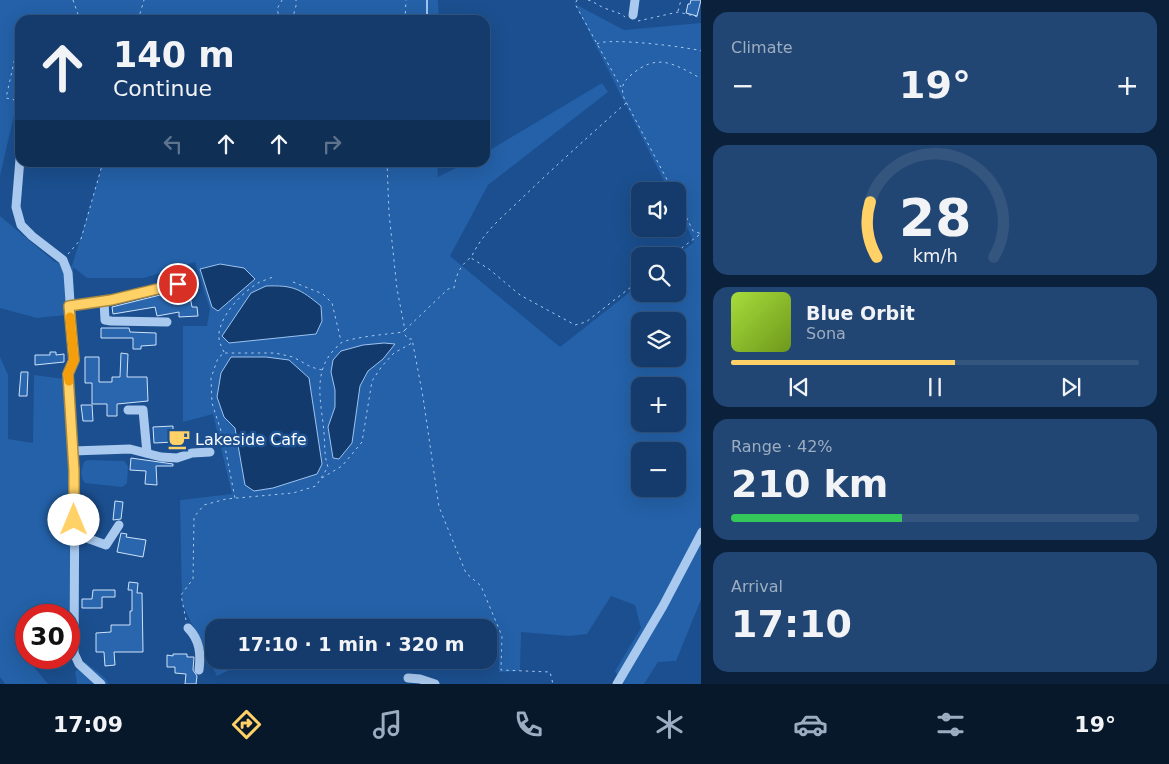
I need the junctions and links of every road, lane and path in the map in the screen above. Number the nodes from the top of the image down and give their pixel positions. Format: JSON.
{"nodes":[{"id":1,"x":73,"y":0,"type":"edge"},
{"id":2,"x":144,"y":0,"type":"edge"},
{"id":3,"x":282,"y":0,"type":"edge"},
{"id":4,"x":296,"y":0,"type":"edge"},
{"id":5,"x":406,"y":0,"type":"edge"},
{"id":6,"x":577,"y":0,"type":"edge"},
{"id":7,"x":588,"y":0,"type":"edge"},
{"id":8,"x":635,"y":0,"type":"edge"},
{"id":9,"x":681,"y":0,"type":"edge"},
{"id":10,"x":678,"y":12,"type":"junction"},
{"id":11,"x":78,"y":15,"type":"edge"},
{"id":12,"x":140,"y":15,"type":"edge"},
{"id":13,"x":279,"y":15,"type":"edge"},
{"id":14,"x":293,"y":15,"type":"edge"},
{"id":15,"x":405,"y":15,"type":"edge"},
{"id":16,"x":701,"y":18,"type":"edge"},
{"id":17,"x":632,"y":19,"type":"junction"},
{"id":18,"x":597,"y":44,"type":"junction"},
{"id":19,"x":701,"y":51,"type":"edge"},
{"id":20,"x":15,"y":58,"type":"edge"},
{"id":21,"x":701,"y":78,"type":"edge"},
{"id":22,"x":621,"y":88,"type":"junction"},
{"id":23,"x":15,"y":100,"type":"edge"},
{"id":24,"x":626,"y":103,"type":"junction"},
{"id":25,"x":19,"y":167,"type":"edge"},
{"id":26,"x":102,"y":167,"type":"edge"},
{"id":27,"x":386,"y":167,"type":"edge"},
{"id":28,"x":668,"y":182,"type":"edge"},
{"id":29,"x":686,"y":217,"type":"edge"},
{"id":30,"x":701,"y":235,"type":"edge"},
{"id":31,"x":697,"y":237,"type":"junction"},
{"id":32,"x":701,"y":238,"type":"edge"},
{"id":33,"x":683,"y":247,"type":"edge"},
{"id":34,"x":471,"y":258,"type":"junction"},
{"id":35,"x":63,"y":260,"type":"junction"},
{"id":36,"x":273,"y":278,"type":"dead end"},
{"id":37,"x":293,"y":282,"type":"dead end"},
{"id":38,"x":178,"y":284,"type":"dead end"},
{"id":39,"x":631,"y":287,"type":"edge"},
{"id":40,"x":104,"y":301,"type":"junction"},
{"id":41,"x":69,"y":306,"type":"junction"},
{"id":42,"x":168,"y":322,"type":"dead end"},
{"id":43,"x":404,"y":331,"type":"junction"},
{"id":44,"x":342,"y":342,"type":"junction"},
{"id":45,"x":412,"y":342,"type":"junction"},
{"id":46,"x":224,"y":353,"type":"junction"},
{"id":47,"x":323,"y":370,"type":"junction"},
{"id":48,"x":128,"y":410,"type":"dead end"},
{"id":49,"x":223,"y":437,"type":"junction"},
{"id":50,"x":73,"y":452,"type":"junction"},
{"id":51,"x":210,"y":452,"type":"joint"},
{"id":52,"x":147,"y":453,"type":"junction"},
{"id":53,"x":319,"y":480,"type":"junction"},
{"id":54,"x":235,"y":498,"type":"junction"},
{"id":55,"x":119,"y":525,"type":"dead end"},
{"id":56,"x":701,"y":534,"type":"edge"},
{"id":57,"x":74,"y":537,"type":"junction"},
{"id":58,"x":188,"y":628,"type":"joint"},
{"id":59,"x":199,"y":670,"type":"dead end"},
{"id":60,"x":408,"y":678,"type":"dead end"},
{"id":61,"x":100,"y":684,"type":"edge"},
{"id":62,"x":434,"y":684,"type":"edge"},
{"id":63,"x":553,"y":684,"type":"edge"},
{"id":64,"x":616,"y":684,"type":"edge"}],
"edges":[{"from":1,"to":11,"type":"path"},
{"from":2,"to":12,"type":"path"},
{"from":3,"to":13,"type":"path"},
{"from":4,"to":14,"type":"path"},
{"from":5,"to":15,"type":"path"},
{"from":6,"to":18,"type":"path"},
{"from":7,"to":17,"type":"path"},
{"from":8,"to":17,"type":"street"},
{"from":9,"to":10,"type":"path"},
{"from":10,"to":16,"type":"path"},
{"from":10,"to":17,"type":"path"},
{"from":18,"to":19,"type":"path"},
{"from":18,"to":22,"type":"path"},
{"from":20,"to":23,"type":"path"},
{"from":21,"to":22,"type":"path"},
{"from":22,"to":24,"type":"path"},
{"from":24,"to":28,"type":"path"},
{"from":24,"to":34,"type":"path"},
{"from":25,"to":35,"type":"street"},
{"from":26,"to":35,"type":"path"},
{"from":27,"to":43,"type":"path"},
{"from":29,"to":30,"type":"path"},
{"from":30,"to":31,"type":"path"},
{"from":31,"to":32,"type":"path"},
{"from":31,"to":33,"type":"path"},
{"from":34,"to":39,"type":"path"},
{"from":34,"to":43,"type":"path"},
{"from":35,"to":41,"type":"street"},
{"from":36,"to":46,"type":"path"},
{"from":37,"to":44,"type":"path"},
{"from":38,"to":40,"type":"street"},
{"from":40,"to":41,"type":"street"},
{"from":40,"to":42,"type":"street"},
{"from":41,"to":50,"type":"street"},
{"from":43,"to":44,"type":"path"},
{"from":43,"to":45,"type":"path"},
{"from":44,"to":47,"type":"path"},
{"from":45,"to":53,"type":"path"},
{"from":45,"to":63,"type":"path"},
{"from":46,"to":47,"type":"path"},
{"from":46,"to":49,"type":"path"},
{"from":47,"to":53,"type":"path"},
{"from":48,"to":52,"type":"street"},
{"from":49,"to":51,"type":"path"},
{"from":49,"to":54,"type":"path"},
{"from":50,"to":52,"type":"street"},
{"from":50,"to":57,"type":"street"},
{"from":51,"to":52,"type":"street"},
{"from":53,"to":54,"type":"path"},
{"from":54,"to":58,"type":"path"},
{"from":55,"to":57,"type":"street"},
{"from":56,"to":64,"type":"street"},
{"from":57,"to":61,"type":"street"},
{"from":58,"to":59,"type":"street"},
{"from":60,"to":62,"type":"street"}]}
